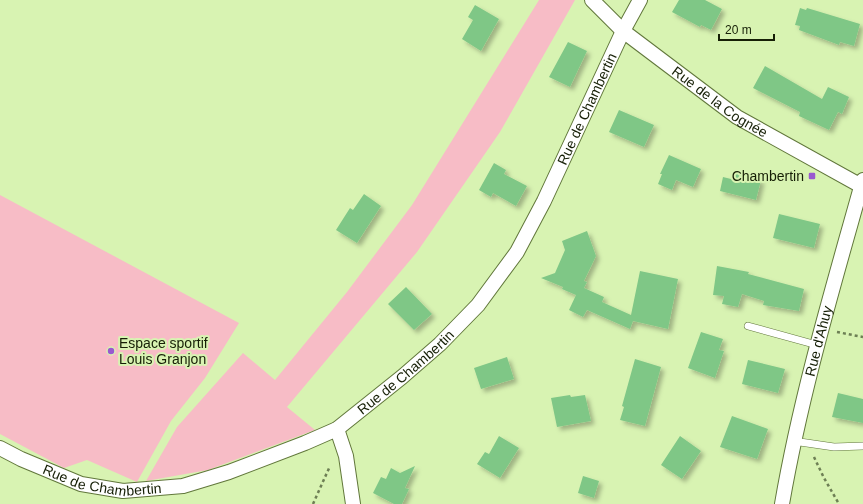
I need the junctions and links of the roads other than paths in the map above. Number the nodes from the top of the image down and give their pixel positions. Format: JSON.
{"nodes":[{"id":1,"x":592,"y":0,"type":"edge"},
{"id":2,"x":640,"y":0,"type":"edge"},
{"id":3,"x":623,"y":31,"type":"junction"},
{"id":4,"x":862,"y":185,"type":"edge"},
{"id":5,"x":748,"y":326,"type":"dead end"},
{"id":6,"x":817,"y":346,"type":"junction"},
{"id":7,"x":336,"y":429,"type":"junction"},
{"id":8,"x":793,"y":441,"type":"junction"},
{"id":9,"x":863,"y":446,"type":"edge"},
{"id":10,"x":0,"y":448,"type":"edge"},
{"id":11,"x":353,"y":504,"type":"edge"},
{"id":12,"x":782,"y":504,"type":"edge"}],
"edges":[{"from":1,"to":3,"type":"street","name":"Rue de la Cognée"},
{"from":2,"to":3,"type":"street","name":"Rue de Chambertin"},
{"from":3,"to":4,"type":"street","name":"Rue de la Cognée"},
{"from":3,"to":7,"type":"street","name":"Rue de Chambertin"},
{"from":4,"to":6,"type":"street","name":"Rue d'Ahuy"},
{"from":5,"to":6,"type":"lane"},
{"from":6,"to":8,"type":"street","name":"Rue d'Ahuy"},
{"from":7,"to":10,"type":"street","name":"Rue de Chambertin"},
{"from":7,"to":11,"type":"street"},
{"from":8,"to":9,"type":"lane"},
{"from":8,"to":12,"type":"street","name":"Rue d'Ahuy"}]}
